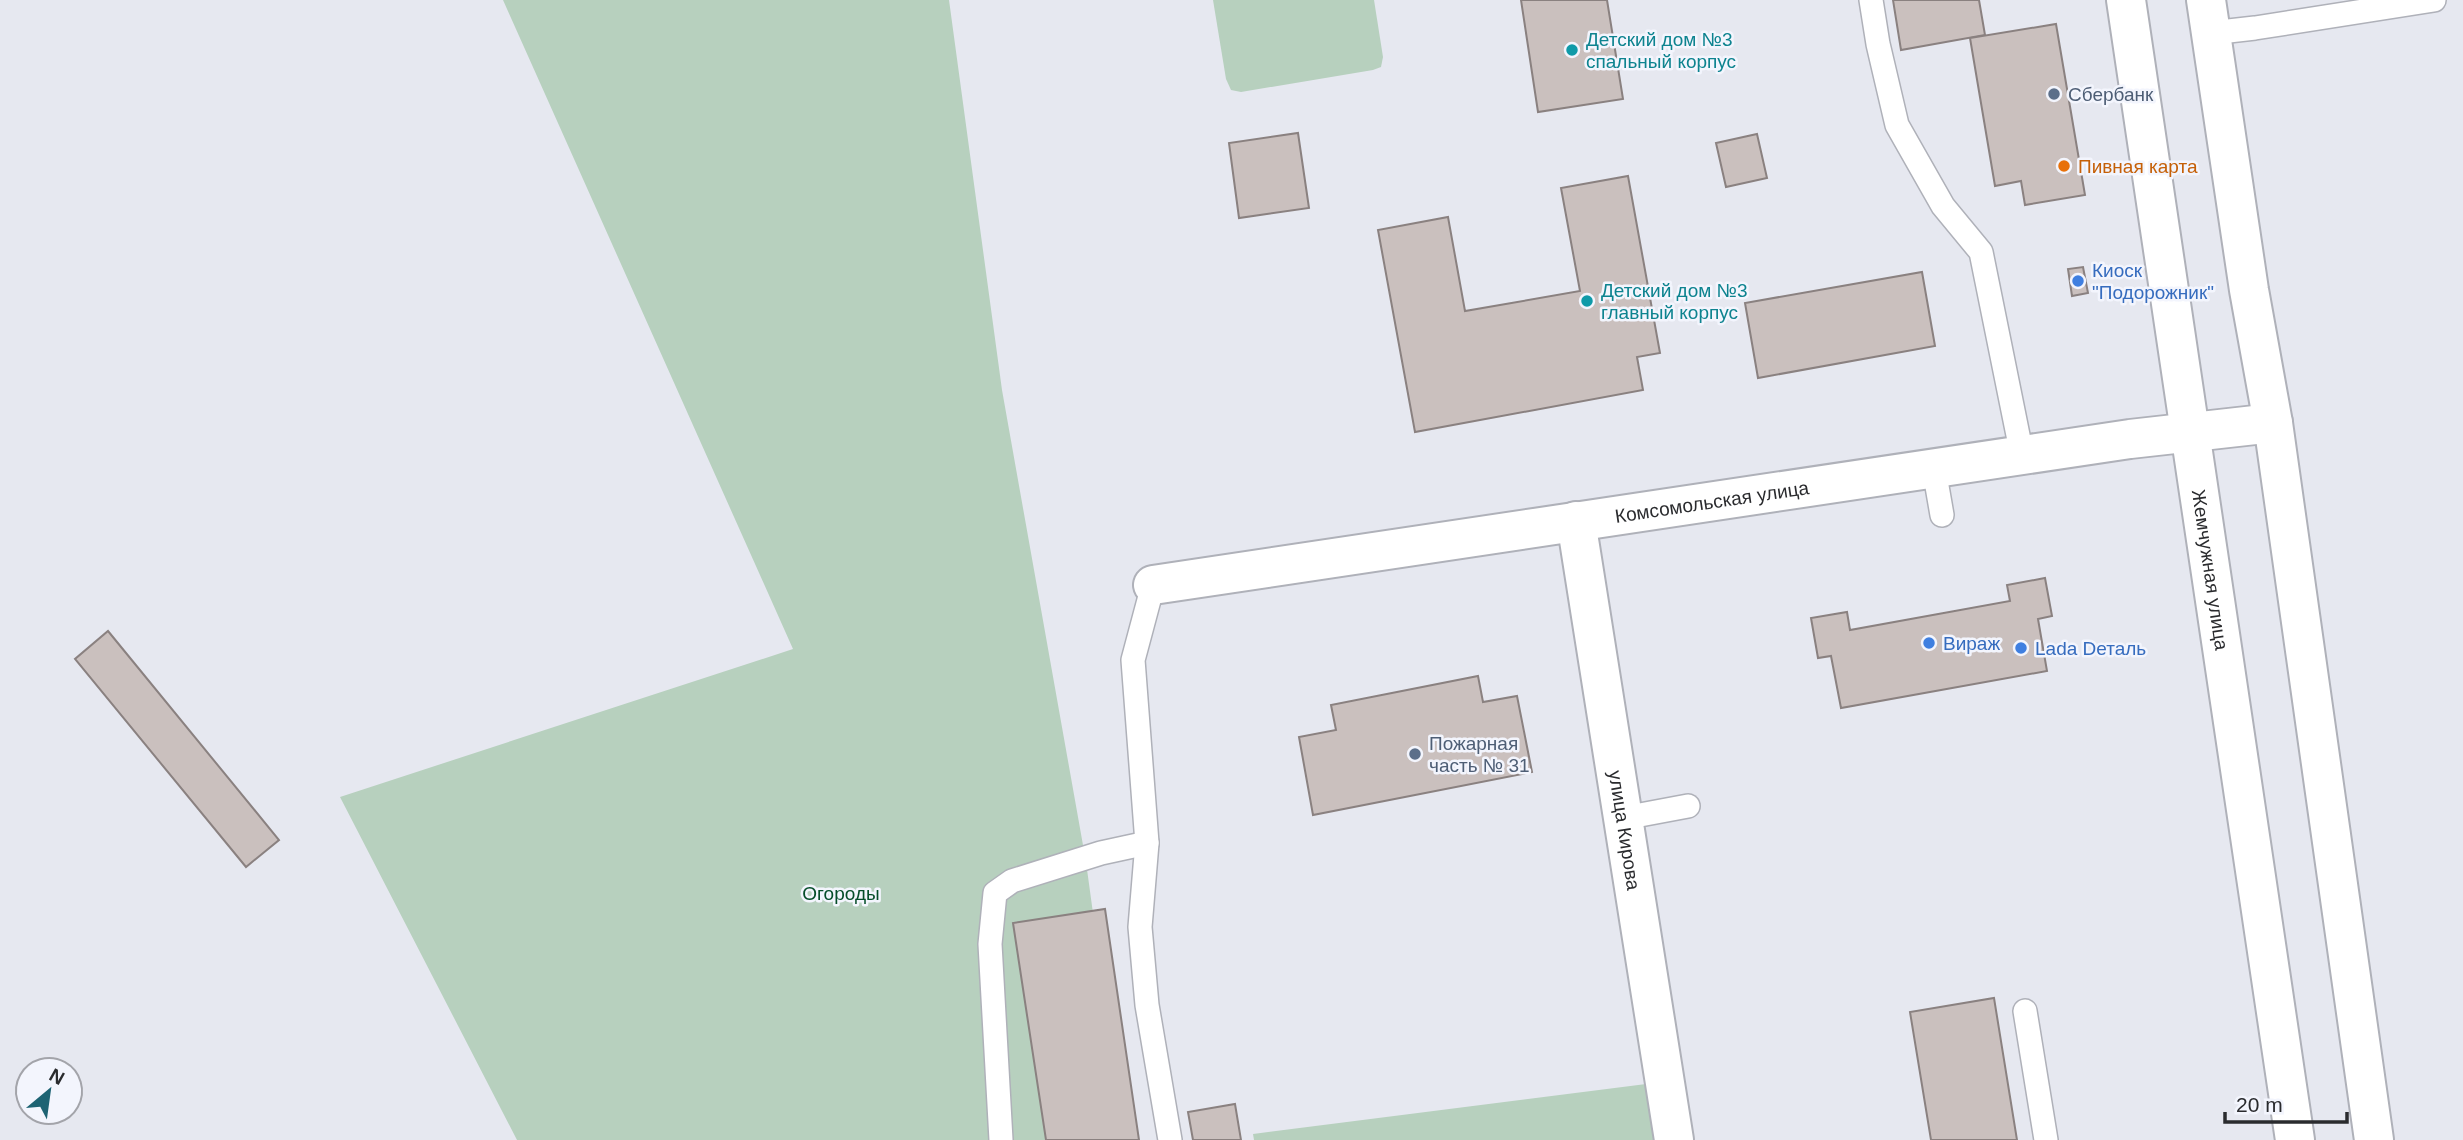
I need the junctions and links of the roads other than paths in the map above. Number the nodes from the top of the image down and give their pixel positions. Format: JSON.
{"nodes":[{"id":1,"x":1871,"y":0,"type":"edge"},
{"id":2,"x":2126,"y":0,"type":"edge"},
{"id":3,"x":2434,"y":0,"type":"edge"},
{"id":4,"x":2209,"y":17,"type":"edge"},
{"id":5,"x":2273,"y":422,"type":"junction"},
{"id":6,"x":2190,"y":433,"type":"junction"},
{"id":7,"x":2022,"y":455,"type":"junction"},
{"id":8,"x":1934,"y":469,"type":"junction"},
{"id":9,"x":1942,"y":515,"type":"dead end"},
{"id":10,"x":1576,"y":521,"type":"junction"},
{"id":11,"x":1153,"y":585,"type":"joint"},
{"id":12,"x":1688,"y":806,"type":"dead end"},
{"id":13,"x":1624,"y":818,"type":"junction"},
{"id":14,"x":1147,"y":843,"type":"junction"},
{"id":15,"x":2025,"y":1011,"type":"dead end"},
{"id":16,"x":1001,"y":1140,"type":"edge"},
{"id":17,"x":1170,"y":1140,"type":"edge"},
{"id":18,"x":1674,"y":1140,"type":"edge"},
{"id":19,"x":2046,"y":1140,"type":"edge"},
{"id":20,"x":2295,"y":1140,"type":"edge"},
{"id":21,"x":2374,"y":1140,"type":"edge"}],
"edges":[{"from":1,"to":7,"type":"lane"},
{"from":2,"to":6,"type":"main road","name":"Жемчужная улица"},
{"from":3,"to":4,"type":"lane"},
{"from":4,"to":5,"type":"main road"},
{"from":5,"to":6,"type":"main road","name":"Комсомольская улица"},
{"from":5,"to":21,"type":"main road"},
{"from":6,"to":7,"type":"main road","name":"Комсомольская улица"},
{"from":6,"to":20,"type":"main road","name":"Жемчужная улица"},
{"from":7,"to":8,"type":"main road","name":"Комсомольская улица"},
{"from":8,"to":9,"type":"lane"},
{"from":8,"to":10,"type":"main road","name":"Комсомольская улица"},
{"from":10,"to":11,"type":"main road","name":"Комсомольская улица"},
{"from":10,"to":13,"type":"main road","name":"улица Кирова"},
{"from":11,"to":14,"type":"lane"},
{"from":12,"to":13,"type":"lane"},
{"from":13,"to":18,"type":"main road","name":"улица Кирова"},
{"from":14,"to":16,"type":"lane"},
{"from":14,"to":17,"type":"lane"},
{"from":15,"to":19,"type":"lane"}]}
